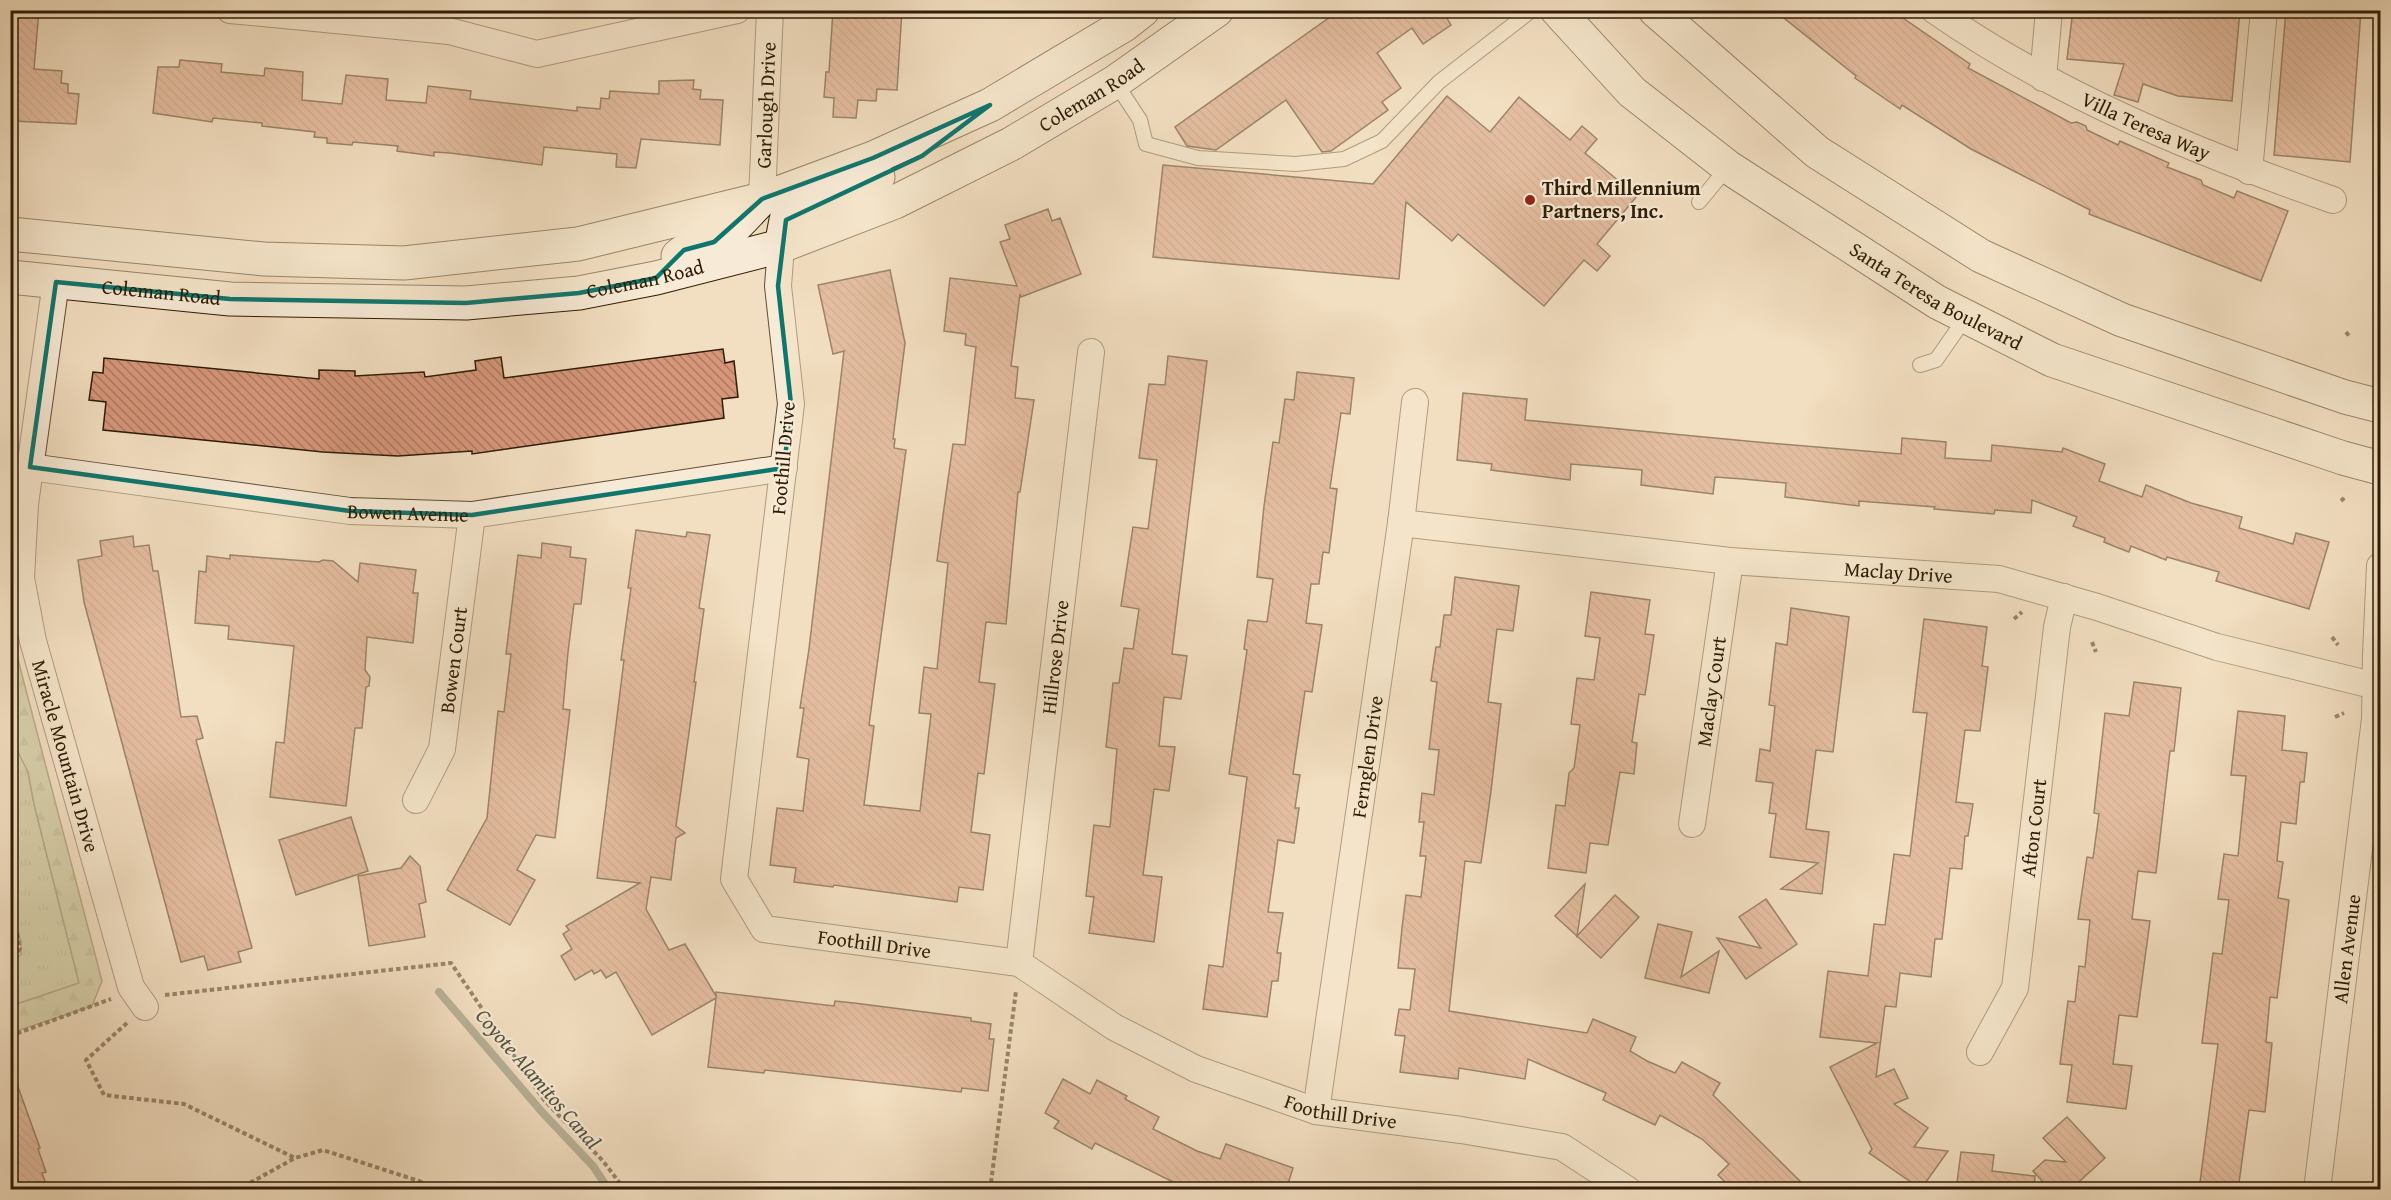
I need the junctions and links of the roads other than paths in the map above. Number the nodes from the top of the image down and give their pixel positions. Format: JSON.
{"nodes":[{"id":1,"x":230,"y":10,"type":"edge"},
{"id":2,"x":737,"y":10,"type":"edge"},
{"id":3,"x":771,"y":10,"type":"edge"},
{"id":4,"x":1143,"y":10,"type":"edge"},
{"id":5,"x":1532,"y":10,"type":"edge"},
{"id":6,"x":1557,"y":10,"type":"edge"},
{"id":7,"x":1655,"y":10,"type":"edge"},
{"id":8,"x":1934,"y":10,"type":"edge"},
{"id":9,"x":2049,"y":10,"type":"edge"},
{"id":10,"x":2264,"y":10,"type":"edge"},
{"id":11,"x":1214,"y":14,"type":"edge"},
{"id":12,"x":2043,"y":78,"type":"junction"},
{"id":13,"x":1115,"y":82,"type":"junction"},
{"id":14,"x":990,"y":105,"type":"junction"},
{"id":15,"x":1728,"y":167,"type":"junction"},
{"id":16,"x":2249,"y":171,"type":"junction"},
{"id":17,"x":762,"y":199,"type":"junction"},
{"id":18,"x":2333,"y":200,"type":"dead end"},
{"id":19,"x":1699,"y":202,"type":"dead end"},
{"id":20,"x":10,"y":234,"type":"edge"},
{"id":21,"x":781,"y":246,"type":"junction"},
{"id":22,"x":10,"y":277,"type":"edge"},
{"id":23,"x":656,"y":278,"type":"junction"},
{"id":24,"x":56,"y":282,"type":"junction"},
{"id":25,"x":1966,"y":316,"type":"junction"},
{"id":26,"x":1091,"y":352,"type":"dead end"},
{"id":27,"x":1920,"y":365,"type":"dead end"},
{"id":28,"x":1415,"y":402,"type":"dead end"},
{"id":29,"x":2380,"y":406,"type":"edge"},
{"id":30,"x":30,"y":467,"type":"junction"},
{"id":31,"x":784,"y":468,"type":"junction"},
{"id":32,"x":2380,"y":468,"type":"edge"},
{"id":33,"x":472,"y":515,"type":"junction"},
{"id":34,"x":1401,"y":523,"type":"junction"},
{"id":35,"x":1730,"y":561,"type":"junction"},
{"id":36,"x":2380,"y":566,"type":"edge"},
{"id":37,"x":2064,"y":597,"type":"junction"},
{"id":38,"x":2379,"y":687,"type":"edge"},
{"id":39,"x":416,"y":800,"type":"dead end"},
{"id":40,"x":1692,"y":824,"type":"dead end"},
{"id":41,"x":1019,"y":963,"type":"junction"},
{"id":42,"x":148,"y":996,"type":"road end"},
{"id":43,"x":1980,"y":1052,"type":"dead end"},
{"id":44,"x":1316,"y":1111,"type":"junction"},
{"id":45,"x":1628,"y":1190,"type":"edge"},
{"id":46,"x":2317,"y":1190,"type":"edge"}],
"edges":[{"from":1,"to":2,"type":"street"},
{"from":3,"to":17,"type":"street","name":"Garlough Drive"},
{"from":4,"to":14,"type":"street"},
{"from":5,"to":13,"type":"lane"},
{"from":6,"to":15,"type":"street","name":"Santa Teresa Boulevard"},
{"from":7,"to":29,"type":"street"},
{"from":8,"to":12,"type":"street","name":"Villa Teresa Way"},
{"from":9,"to":12,"type":"street"},
{"from":10,"to":16,"type":"street"},
{"from":11,"to":13,"type":"street","name":"Coleman Road"},
{"from":12,"to":16,"type":"street","name":"Villa Teresa Way"},
{"from":13,"to":21,"type":"street","name":"Coleman Road"},
{"from":14,"to":17,"type":"street"},
{"from":14,"to":21,"type":"street"},
{"from":15,"to":19,"type":"lane"},
{"from":15,"to":25,"type":"street","name":"Santa Teresa Boulevard"},
{"from":16,"to":18,"type":"street","name":"Villa Teresa Way"},
{"from":17,"to":20,"type":"street"},
{"from":17,"to":23,"type":"street"},
{"from":21,"to":23,"type":"street","name":"Coleman Road"},
{"from":21,"to":31,"type":"street","name":"Foothill Drive"},
{"from":22,"to":24,"type":"street","name":"Coleman Road"},
{"from":23,"to":24,"type":"street","name":"Coleman Road"},
{"from":24,"to":30,"type":"street","name":"Miracle Mountain Drive"},
{"from":25,"to":27,"type":"lane"},
{"from":25,"to":32,"type":"street","name":"Santa Teresa Boulevard"},
{"from":26,"to":41,"type":"street","name":"Hillrose Drive"},
{"from":28,"to":34,"type":"street","name":"Fernglen Drive"},
{"from":30,"to":33,"type":"street","name":"Bowen Avenue"},
{"from":30,"to":42,"type":"street","name":"Miracle Mountain Drive"},
{"from":31,"to":33,"type":"street","name":"Bowen Avenue"},
{"from":31,"to":41,"type":"street","name":"Foothill Drive"},
{"from":33,"to":39,"type":"street","name":"Bowen Court"},
{"from":34,"to":35,"type":"street","name":"Maclay Drive"},
{"from":34,"to":44,"type":"street","name":"Fernglen Drive"},
{"from":35,"to":37,"type":"street","name":"Maclay Drive"},
{"from":35,"to":40,"type":"street","name":"Maclay Court"},
{"from":36,"to":38,"type":"street","name":"Allen Avenue"},
{"from":37,"to":38,"type":"street","name":"Maclay Drive"},
{"from":37,"to":43,"type":"street","name":"Afton Court"},
{"from":38,"to":46,"type":"street","name":"Allen Avenue"},
{"from":41,"to":44,"type":"street","name":"Foothill Drive"},
{"from":44,"to":45,"type":"street","name":"Foothill Drive"}]}
